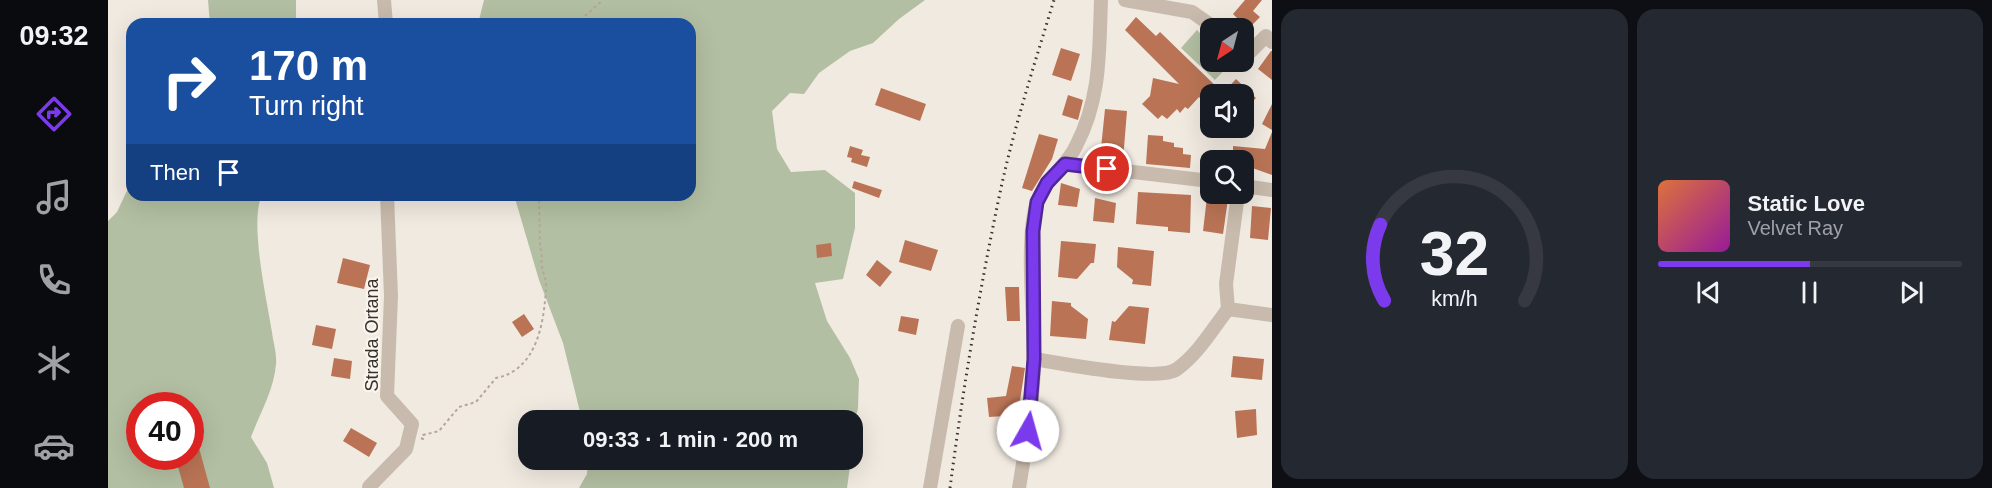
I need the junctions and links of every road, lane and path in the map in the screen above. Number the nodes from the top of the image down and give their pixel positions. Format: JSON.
{"nodes":[{"id":1,"x":384,"y":0,"type":"edge"},
{"id":2,"x":603,"y":0,"type":"edge"},
{"id":3,"x":1101,"y":0,"type":"edge"},
{"id":4,"x":1125,"y":0,"type":"edge"},
{"id":5,"x":386,"y":18,"type":"edge"},
{"id":6,"x":583,"y":18,"type":"edge"},
{"id":7,"x":1201,"y":18,"type":"edge"},
{"id":8,"x":1272,"y":42,"type":"edge"},
{"id":9,"x":1254,"y":48,"type":"edge"},
{"id":10,"x":1065,"y":164,"type":"junction"},
{"id":11,"x":1200,"y":181,"type":"edge"},
{"id":12,"x":1254,"y":187,"type":"edge"},
{"id":13,"x":1272,"y":190,"type":"edge"},
{"id":14,"x":387,"y":201,"type":"edge"},
{"id":15,"x":539,"y":201,"type":"edge"},
{"id":16,"x":1237,"y":204,"type":"edge"},
{"id":17,"x":1228,"y":309,"type":"junction"},
{"id":18,"x":1272,"y":315,"type":"edge"},
{"id":19,"x":958,"y":326,"type":"dead end"},
{"id":20,"x":1034,"y":359,"type":"junction"},
{"id":21,"x":412,"y":424,"type":"junction"},
{"id":22,"x":369,"y":487,"type":"edge"},
{"id":23,"x":930,"y":488,"type":"edge"},
{"id":24,"x":1019,"y":488,"type":"edge"}],
"edges":[{"from":1,"to":5,"type":"street"},
{"from":2,"to":6,"type":"path"},
{"from":3,"to":10,"type":"street"},
{"from":4,"to":7,"type":"street"},
{"from":8,"to":9,"type":"street"},
{"from":10,"to":11,"type":"street"},
{"from":10,"to":20,"type":"street"},
{"from":12,"to":13,"type":"street"},
{"from":14,"to":21,"type":"street","name":"Strada Ortana"},
{"from":15,"to":21,"type":"path"},
{"from":16,"to":17,"type":"street"},
{"from":17,"to":18,"type":"street"},
{"from":17,"to":20,"type":"street"},
{"from":19,"to":23,"type":"street"},
{"from":20,"to":24,"type":"street"},
{"from":21,"to":22,"type":"street"}]}
